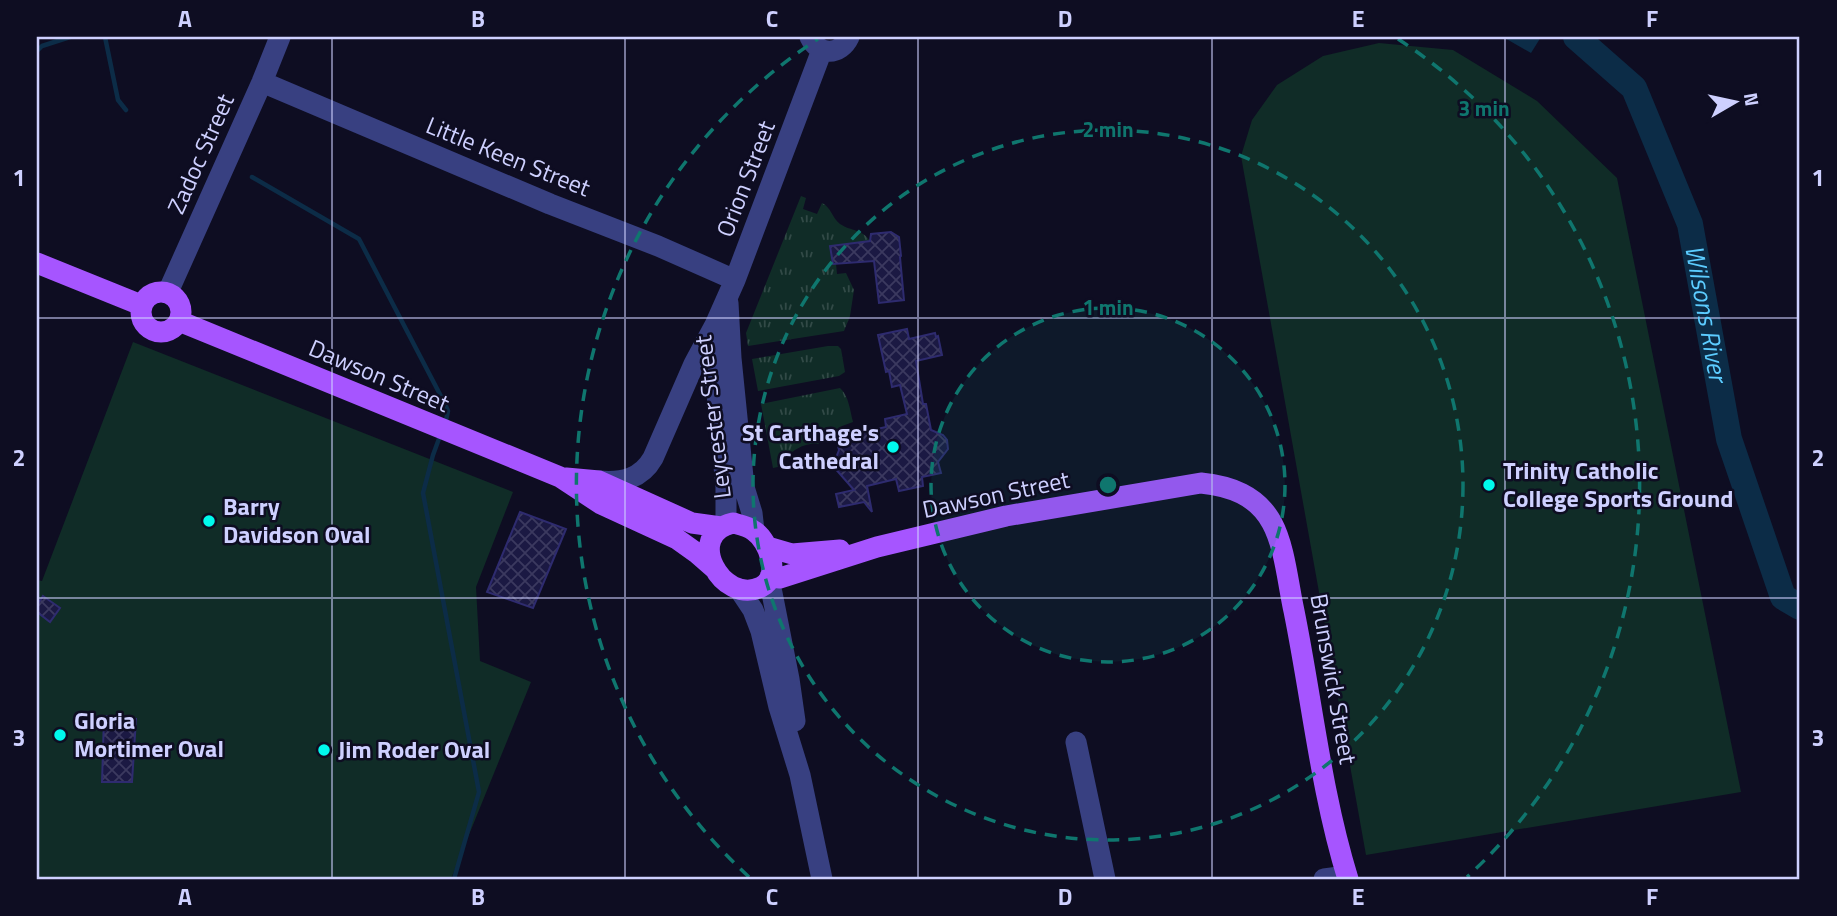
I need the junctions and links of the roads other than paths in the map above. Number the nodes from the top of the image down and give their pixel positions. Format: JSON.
{"nodes":[{"id":1,"x":280,"y":37,"type":"edge"},
{"id":2,"x":849,"y":37,"type":"edge"},
{"id":3,"x":816,"y":43,"type":"edge"},
{"id":4,"x":262,"y":82,"type":"junction"},
{"id":5,"x":37,"y":263,"type":"edge"},
{"id":6,"x":732,"y":289,"type":"junction"},
{"id":7,"x":168,"y":292,"type":"junction"},
{"id":8,"x":141,"y":305,"type":"junction"},
{"id":9,"x":179,"y":321,"type":"junction"},
{"id":10,"x":715,"y":325,"type":"junction"},
{"id":11,"x":560,"y":477,"type":"junction"},
{"id":12,"x":599,"y":481,"type":"junction"},
{"id":13,"x":1248,"y":497,"type":"joint"},
{"id":14,"x":724,"y":526,"type":"junction"},
{"id":15,"x":761,"y":539,"type":"junction"},
{"id":16,"x":877,"y":547,"type":"junction"},
{"id":17,"x":714,"y":568,"type":"junction"},
{"id":18,"x":768,"y":580,"type":"junction"},
{"id":19,"x":739,"y":589,"type":"junction"},
{"id":20,"x":1076,"y":741,"type":"dead end"},
{"id":21,"x":800,"y":775,"type":"junction"},
{"id":22,"x":1347,"y":877,"type":"edge"},
{"id":23,"x":822,"y":879,"type":"edge"},
{"id":24,"x":1105,"y":879,"type":"edge"},
{"id":25,"x":1324,"y":879,"type":"edge"}],
"edges":[{"from":1,"to":4,"type":"street","name":"Zadoc Street"},
{"from":2,"to":3,"type":"street"},
{"from":3,"to":6,"type":"street","name":"Orion Street"},
{"from":4,"to":6,"type":"street","name":"Little Keen Street"},
{"from":4,"to":7,"type":"street","name":"Zadoc Street"},
{"from":5,"to":8,"type":"main road"},
{"from":6,"to":10,"type":"street","name":"Orion Street"},
{"from":6,"to":15,"type":"street","name":"Leycester Street"},
{"from":7,"to":8,"type":"main road"},
{"from":7,"to":9,"type":"main road"},
{"from":8,"to":9,"type":"main road"},
{"from":9,"to":11,"type":"main road","name":"Dawson Street"},
{"from":10,"to":12,"type":"street","name":"Orion Street"},
{"from":10,"to":14,"type":"street","name":"Orion Street"},
{"from":11,"to":12,"type":"main road","name":"Dawson Street"},
{"from":11,"to":17,"type":"main road","name":"Dawson Street"},
{"from":12,"to":14,"type":"main road","name":"Dawson Street"},
{"from":13,"to":16,"type":"main road","name":"Dawson Street"},
{"from":13,"to":22,"type":"main road","name":"Brunswick Street"},
{"from":14,"to":15,"type":"main road"},
{"from":14,"to":17,"type":"main road"},
{"from":15,"to":16,"type":"main road","name":"Dawson Street"},
{"from":15,"to":18,"type":"main road"},
{"from":16,"to":18,"type":"main road","name":"Dawson Street"},
{"from":17,"to":19,"type":"main road"},
{"from":18,"to":19,"type":"main road"},
{"from":18,"to":21,"type":"street"},
{"from":19,"to":21,"type":"street"},
{"from":20,"to":24,"type":"street"},
{"from":21,"to":23,"type":"street"},
{"from":22,"to":25,"type":"street"}]}
